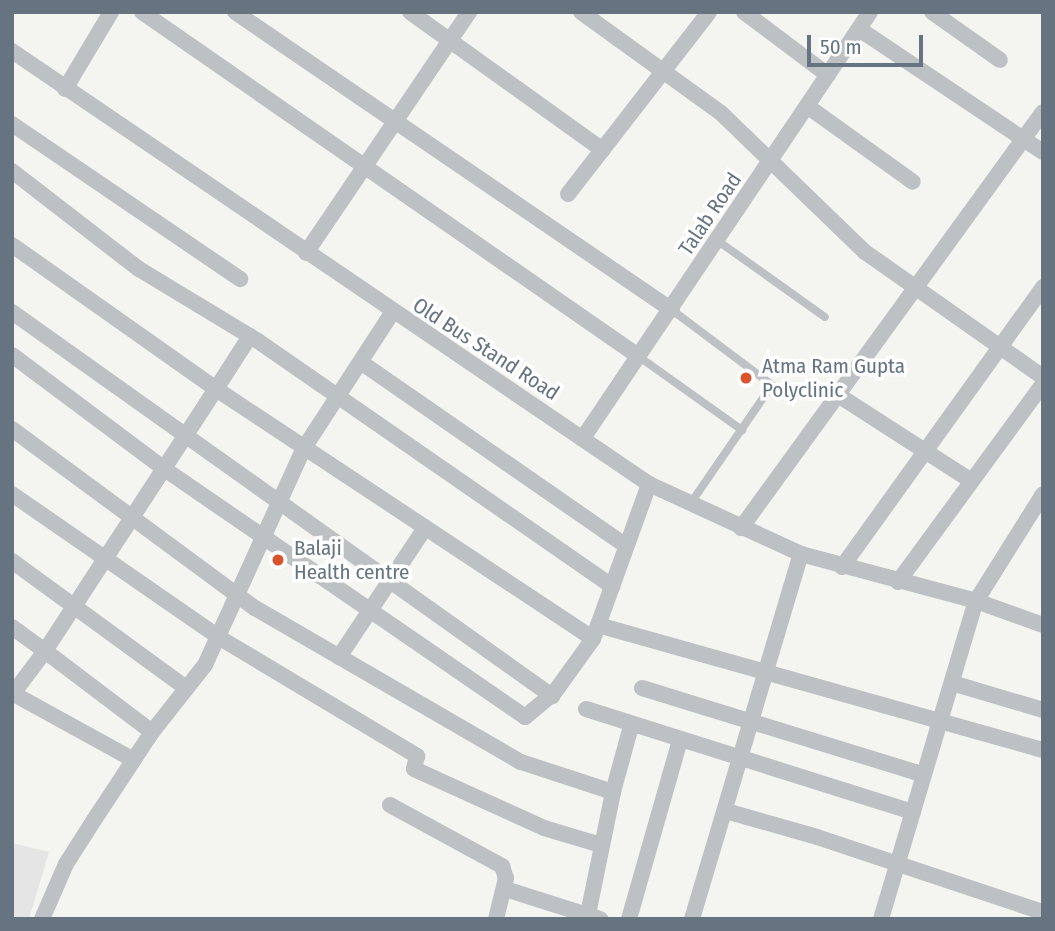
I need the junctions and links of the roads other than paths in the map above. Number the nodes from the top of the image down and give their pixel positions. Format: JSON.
{"nodes":[{"id":1,"x":111,"y":12,"type":"edge"},
{"id":2,"x":142,"y":12,"type":"edge"},
{"id":3,"x":235,"y":12,"type":"edge"},
{"id":4,"x":410,"y":12,"type":"edge"},
{"id":5,"x":469,"y":12,"type":"edge"},
{"id":6,"x":581,"y":12,"type":"edge"},
{"id":7,"x":709,"y":12,"type":"edge"},
{"id":8,"x":744,"y":12,"type":"edge"},
{"id":9,"x":870,"y":12,"type":"edge"},
{"id":10,"x":932,"y":12,"type":"edge"},
{"id":11,"x":859,"y":29,"type":"junction"},
{"id":12,"x":450,"y":41,"type":"junction"},
{"id":13,"x":12,"y":51,"type":"edge"},
{"id":14,"x":1000,"y":60,"type":"dead end"},
{"id":15,"x":663,"y":72,"type":"junction"},
{"id":16,"x":828,"y":75,"type":"junction"},
{"id":17,"x":65,"y":89,"type":"junction"},
{"id":18,"x":807,"y":106,"type":"junction"},
{"id":19,"x":1043,"y":112,"type":"edge"},
{"id":20,"x":12,"y":124,"type":"edge"},
{"id":21,"x":394,"y":125,"type":"junction"},
{"id":22,"x":1023,"y":139,"type":"junction"},
{"id":23,"x":603,"y":150,"type":"junction"},
{"id":24,"x":1043,"y":152,"type":"edge"},
{"id":25,"x":771,"y":161,"type":"junction"},
{"id":26,"x":367,"y":166,"type":"junction"},
{"id":27,"x":12,"y":171,"type":"edge"},
{"id":28,"x":913,"y":182,"type":"dead end"},
{"id":29,"x":568,"y":194,"type":"dead end"},
{"id":30,"x":718,"y":241,"type":"junction"},
{"id":31,"x":12,"y":245,"type":"edge"},
{"id":32,"x":306,"y":253,"type":"junction"},
{"id":33,"x":240,"y":279,"type":"dead end"},
{"id":34,"x":915,"y":287,"type":"junction"},
{"id":35,"x":1043,"y":287,"type":"edge"},
{"id":36,"x":672,"y":310,"type":"junction"},
{"id":37,"x":12,"y":312,"type":"edge"},
{"id":38,"x":392,"y":313,"type":"junction"},
{"id":39,"x":825,"y":317,"type":"dead end"},
{"id":40,"x":250,"y":336,"type":"junction"},
{"id":41,"x":1000,"y":346,"type":"junction"},
{"id":42,"x":12,"y":355,"type":"edge"},
{"id":43,"x":638,"y":356,"type":"junction"},
{"id":44,"x":362,"y":363,"type":"junction"},
{"id":45,"x":1043,"y":377,"type":"edge"},
{"id":46,"x":1043,"y":384,"type":"edge"},
{"id":47,"x":216,"y":389,"type":"junction"},
{"id":48,"x":838,"y":395,"type":"junction"},
{"id":49,"x":340,"y":397,"type":"junction"},
{"id":50,"x":12,"y":429,"type":"edge"},
{"id":51,"x":742,"y":430,"type":"junction"},
{"id":52,"x":186,"y":436,"type":"junction"},
{"id":53,"x":583,"y":438,"type":"junction"},
{"id":54,"x":304,"y":448,"type":"junction"},
{"id":55,"x":925,"y":450,"type":"junction"},
{"id":56,"x":163,"y":468,"type":"junction"},
{"id":57,"x":970,"y":480,"type":"junction"},
{"id":58,"x":649,"y":484,"type":"junction"},
{"id":59,"x":12,"y":494,"type":"edge"},
{"id":60,"x":1043,"y":494,"type":"edge"},
{"id":61,"x":691,"y":503,"type":"junction"},
{"id":62,"x":279,"y":505,"type":"junction"},
{"id":63,"x":134,"y":515,"type":"junction"},
{"id":64,"x":741,"y":527,"type":"junction"},
{"id":65,"x":425,"y":528,"type":"junction"},
{"id":66,"x":265,"y":539,"type":"junction"},
{"id":67,"x":626,"y":546,"type":"junction"},
{"id":68,"x":801,"y":554,"type":"junction"},
{"id":69,"x":104,"y":557,"type":"junction"},
{"id":70,"x":12,"y":561,"type":"edge"},
{"id":71,"x":842,"y":567,"type":"junction"},
{"id":72,"x":390,"y":581,"type":"junction"},
{"id":73,"x":898,"y":582,"type":"junction"},
{"id":74,"x":612,"y":586,"type":"junction"},
{"id":75,"x":239,"y":595,"type":"junction"},
{"id":76,"x":976,"y":601,"type":"junction"},
{"id":77,"x":75,"y":604,"type":"junction"},
{"id":78,"x":370,"y":610,"type":"junction"},
{"id":79,"x":1043,"y":625,"type":"edge"},
{"id":80,"x":12,"y":627,"type":"edge"},
{"id":81,"x":595,"y":632,"type":"junction"},
{"id":82,"x":220,"y":638,"type":"junction"},
{"id":83,"x":45,"y":652,"type":"junction"},
{"id":84,"x":339,"y":656,"type":"junction"},
{"id":85,"x":768,"y":675,"type":"junction"},
{"id":86,"x":952,"y":683,"type":"junction"},
{"id":87,"x":186,"y":688,"type":"junction"},
{"id":88,"x":642,"y":688,"type":"dead end"},
{"id":89,"x":12,"y":694,"type":"edge"},
{"id":90,"x":552,"y":696,"type":"junction"},
{"id":91,"x":586,"y":709,"type":"dead end"},
{"id":92,"x":1043,"y":710,"type":"edge"},
{"id":93,"x":754,"y":722,"type":"junction"},
{"id":94,"x":940,"y":722,"type":"junction"},
{"id":95,"x":631,"y":726,"type":"junction"},
{"id":96,"x":152,"y":732,"type":"junction"},
{"id":97,"x":680,"y":740,"type":"junction"},
{"id":98,"x":1043,"y":750,"type":"edge"},
{"id":99,"x":742,"y":759,"type":"junction"},
{"id":100,"x":134,"y":760,"type":"junction"},
{"id":101,"x":924,"y":775,"type":"junction"},
{"id":102,"x":613,"y":792,"type":"junction"},
{"id":103,"x":390,"y":806,"type":"dead end"},
{"id":104,"x":726,"y":811,"type":"junction"},
{"id":105,"x":913,"y":812,"type":"junction"},
{"id":106,"x":601,"y":845,"type":"junction"},
{"id":107,"x":897,"y":862,"type":"junction"},
{"id":108,"x":505,"y":888,"type":"junction"},
{"id":109,"x":545,"y":911,"type":"edge"},
{"id":110,"x":1043,"y":912,"type":"edge"},
{"id":111,"x":591,"y":917,"type":"edge"},
{"id":112,"x":883,"y":918,"type":"edge"},
{"id":113,"x":42,"y":919,"type":"edge"},
{"id":114,"x":496,"y":919,"type":"edge"},
{"id":115,"x":629,"y":919,"type":"edge"},
{"id":116,"x":692,"y":919,"type":"edge"}],
"edges":[{"from":1,"to":17,"type":"street"},
{"from":2,"to":26,"type":"street"},
{"from":3,"to":21,"type":"street"},
{"from":4,"to":12,"type":"street"},
{"from":5,"to":12,"type":"street"},
{"from":6,"to":15,"type":"street"},
{"from":7,"to":15,"type":"street"},
{"from":8,"to":16,"type":"street"},
{"from":9,"to":11,"type":"street","name":"Talab Road"},
{"from":10,"to":14,"type":"street"},
{"from":11,"to":16,"type":"street","name":"Talab Road"},
{"from":11,"to":22,"type":"street"},
{"from":12,"to":21,"type":"street"},
{"from":12,"to":23,"type":"street"},
{"from":13,"to":17,"type":"street","name":"Old Bus Stand Road"},
{"from":15,"to":23,"type":"street"},
{"from":15,"to":25,"type":"street"},
{"from":16,"to":18,"type":"street","name":"Talab Road"},
{"from":17,"to":32,"type":"street","name":"Old Bus Stand Road"},
{"from":18,"to":25,"type":"street","name":"Talab Road"},
{"from":18,"to":28,"type":"street"},
{"from":19,"to":22,"type":"street"},
{"from":20,"to":33,"type":"street"},
{"from":21,"to":26,"type":"street"},
{"from":21,"to":36,"type":"street"},
{"from":22,"to":24,"type":"street"},
{"from":22,"to":34,"type":"street"},
{"from":23,"to":29,"type":"street"},
{"from":25,"to":30,"type":"street","name":"Talab Road"},
{"from":25,"to":34,"type":"street"},
{"from":26,"to":32,"type":"street"},
{"from":26,"to":43,"type":"street"},
{"from":27,"to":40,"type":"street"},
{"from":30,"to":36,"type":"street","name":"Talab Road"},
{"from":30,"to":39,"type":"lane"},
{"from":31,"to":47,"type":"street"},
{"from":32,"to":38,"type":"street","name":"Old Bus Stand Road"},
{"from":34,"to":41,"type":"street"},
{"from":34,"to":48,"type":"street"},
{"from":35,"to":41,"type":"street"},
{"from":36,"to":43,"type":"street","name":"Talab Road"},
{"from":36,"to":51,"type":"lane"},
{"from":37,"to":52,"type":"street"},
{"from":38,"to":44,"type":"street"},
{"from":38,"to":53,"type":"street","name":"Old Bus Stand Road"},
{"from":40,"to":47,"type":"street"},
{"from":40,"to":49,"type":"street"},
{"from":41,"to":45,"type":"street"},
{"from":41,"to":55,"type":"street"},
{"from":42,"to":56,"type":"street"},
{"from":43,"to":51,"type":"lane"},
{"from":43,"to":53,"type":"street","name":"Talab Road"},
{"from":44,"to":49,"type":"street"},
{"from":44,"to":67,"type":"street"},
{"from":46,"to":57,"type":"street"},
{"from":47,"to":52,"type":"street"},
{"from":47,"to":54,"type":"street"},
{"from":48,"to":55,"type":"street"},
{"from":48,"to":64,"type":"street"},
{"from":49,"to":54,"type":"street"},
{"from":49,"to":74,"type":"street"},
{"from":50,"to":63,"type":"street"},
{"from":51,"to":61,"type":"lane"},
{"from":52,"to":56,"type":"street"},
{"from":52,"to":62,"type":"street"},
{"from":53,"to":58,"type":"street","name":"Old Bus Stand Road"},
{"from":54,"to":62,"type":"street"},
{"from":54,"to":65,"type":"street"},
{"from":55,"to":57,"type":"street"},
{"from":55,"to":71,"type":"street"},
{"from":56,"to":63,"type":"street"},
{"from":56,"to":66,"type":"street"},
{"from":57,"to":73,"type":"street"},
{"from":58,"to":61,"type":"street","name":"Old Bus Stand Road"},
{"from":58,"to":67,"type":"street"},
{"from":59,"to":69,"type":"street"},
{"from":60,"to":76,"type":"street"},
{"from":61,"to":64,"type":"street","name":"Old Bus Stand Road"},
{"from":62,"to":66,"type":"street"},
{"from":62,"to":72,"type":"street"},
{"from":63,"to":69,"type":"street"},
{"from":63,"to":75,"type":"street"},
{"from":64,"to":68,"type":"street","name":"Old Bus Stand Road"},
{"from":65,"to":72,"type":"street"},
{"from":65,"to":81,"type":"street"},
{"from":66,"to":75,"type":"street"},
{"from":66,"to":78,"type":"street"},
{"from":67,"to":74,"type":"street"},
{"from":68,"to":71,"type":"street","name":"Old Bus Stand Road"},
{"from":68,"to":85,"type":"street"},
{"from":69,"to":77,"type":"street"},
{"from":69,"to":82,"type":"street"},
{"from":70,"to":77,"type":"street"},
{"from":71,"to":73,"type":"street","name":"Old Bus Stand Road"},
{"from":72,"to":78,"type":"street"},
{"from":72,"to":90,"type":"street"},
{"from":73,"to":76,"type":"street","name":"Old Bus Stand Road"},
{"from":74,"to":81,"type":"street"},
{"from":75,"to":82,"type":"street"},
{"from":75,"to":84,"type":"street"},
{"from":76,"to":79,"type":"street","name":"Old Bus Stand Road"},
{"from":76,"to":86,"type":"street"},
{"from":77,"to":83,"type":"street"},
{"from":77,"to":87,"type":"street"},
{"from":78,"to":84,"type":"street"},
{"from":78,"to":90,"type":"street"},
{"from":80,"to":83,"type":"street"},
{"from":81,"to":85,"type":"street"},
{"from":81,"to":90,"type":"street"},
{"from":82,"to":87,"type":"street"},
{"from":82,"to":106,"type":"street"},
{"from":83,"to":89,"type":"street"},
{"from":83,"to":96,"type":"street"},
{"from":84,"to":102,"type":"street"},
{"from":85,"to":93,"type":"street"},
{"from":85,"to":94,"type":"street"},
{"from":86,"to":92,"type":"street"},
{"from":86,"to":94,"type":"street"},
{"from":87,"to":96,"type":"street"},
{"from":88,"to":93,"type":"street"},
{"from":89,"to":100,"type":"street"},
{"from":91,"to":95,"type":"street"},
{"from":93,"to":99,"type":"street"},
{"from":93,"to":101,"type":"street"},
{"from":94,"to":98,"type":"street"},
{"from":94,"to":101,"type":"street"},
{"from":95,"to":97,"type":"street"},
{"from":95,"to":102,"type":"street"},
{"from":96,"to":100,"type":"street"},
{"from":97,"to":99,"type":"street"},
{"from":97,"to":115,"type":"street"},
{"from":99,"to":104,"type":"street"},
{"from":99,"to":105,"type":"street"},
{"from":100,"to":113,"type":"street"},
{"from":101,"to":105,"type":"street"},
{"from":102,"to":106,"type":"street"},
{"from":103,"to":108,"type":"street"},
{"from":104,"to":107,"type":"street"},
{"from":104,"to":116,"type":"street"},
{"from":105,"to":107,"type":"street"},
{"from":106,"to":111,"type":"street"},
{"from":107,"to":110,"type":"street"},
{"from":107,"to":112,"type":"street"},
{"from":108,"to":109,"type":"street"},
{"from":108,"to":114,"type":"street"},
{"from":109,"to":111,"type":"street"}]}
